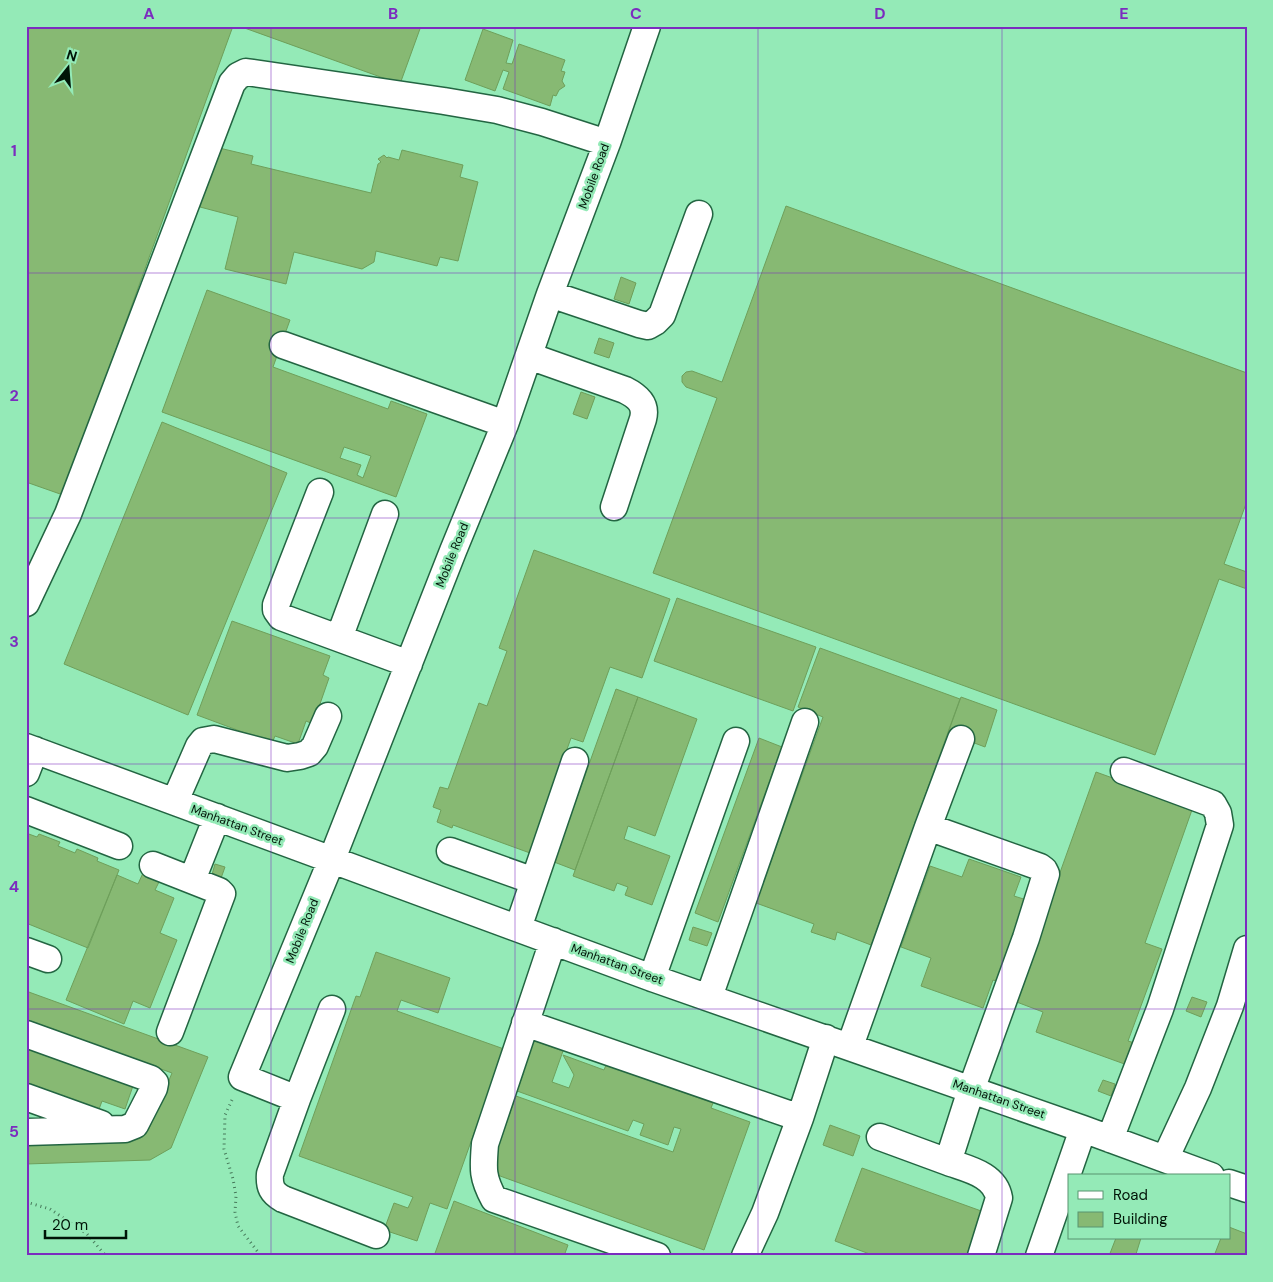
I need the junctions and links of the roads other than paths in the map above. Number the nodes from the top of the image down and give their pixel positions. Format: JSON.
{"nodes":[{"id":1,"x":647,"y":26,"type":"edge"},
{"id":2,"x":607,"y":143,"type":"junction"},
{"id":3,"x":699,"y":214,"type":"dead end"},
{"id":4,"x":550,"y":294,"type":"junction"},
{"id":5,"x":283,"y":345,"type":"dead end"},
{"id":6,"x":529,"y":356,"type":"junction"},
{"id":7,"x":505,"y":424,"type":"junction"},
{"id":8,"x":320,"y":492,"type":"dead end"},
{"id":9,"x":614,"y":507,"type":"dead end"},
{"id":10,"x":385,"y":514,"type":"dead end"},
{"id":11,"x":26,"y":603,"type":"edge"},
{"id":12,"x":339,"y":638,"type":"junction"},
{"id":13,"x":409,"y":664,"type":"junction"},
{"id":14,"x":328,"y":716,"type":"dead end"},
{"id":15,"x":805,"y":722,"type":"dead end"},
{"id":16,"x":961,"y":739,"type":"dead end"},
{"id":17,"x":736,"y":741,"type":"dead end"},
{"id":18,"x":29,"y":757,"type":"edge"},
{"id":19,"x":575,"y":761,"type":"dead end"},
{"id":20,"x":1124,"y":771,"type":"dead end"},
{"id":21,"x":175,"y":801,"type":"junction"},
{"id":22,"x":26,"y":810,"type":"edge"},
{"id":23,"x":217,"y":817,"type":"junction"},
{"id":24,"x":928,"y":827,"type":"junction"},
{"id":25,"x":119,"y":846,"type":"dead end"},
{"id":26,"x":450,"y":851,"type":"dead end"},
{"id":27,"x":332,"y":859,"type":"junction"},
{"id":28,"x":153,"y":865,"type":"dead end"},
{"id":29,"x":192,"y":880,"type":"junction"},
{"id":30,"x":534,"y":881,"type":"junction"},
{"id":31,"x":518,"y":928,"type":"junction"},
{"id":32,"x":553,"y":941,"type":"junction"},
{"id":33,"x":1247,"y":949,"type":"edge"},
{"id":34,"x":652,"y":978,"type":"junction"},
{"id":35,"x":709,"y":997,"type":"junction"},
{"id":36,"x":332,"y":1008,"type":"dead end"},
{"id":37,"x":526,"y":1023,"type":"junction"},
{"id":38,"x":170,"y":1032,"type":"dead end"},
{"id":39,"x":26,"y":1034,"type":"edge"},
{"id":40,"x":826,"y":1038,"type":"junction"},
{"id":41,"x":850,"y":1046,"type":"junction"},
{"id":42,"x":971,"y":1090,"type":"junction"},
{"id":43,"x":26,"y":1097,"type":"edge"},
{"id":44,"x":297,"y":1099,"type":"junction"},
{"id":45,"x":800,"y":1118,"type":"junction"},
{"id":46,"x":114,"y":1129,"type":"junction"},
{"id":47,"x":1084,"y":1129,"type":"junction"},
{"id":48,"x":26,"y":1132,"type":"edge"},
{"id":49,"x":880,"y":1138,"type":"dead end"},
{"id":50,"x":1110,"y":1139,"type":"junction"},
{"id":51,"x":1165,"y":1159,"type":"junction"},
{"id":52,"x":948,"y":1162,"type":"junction"},
{"id":53,"x":1068,"y":1174,"type":"edge"},
{"id":54,"x":1068,"y":1174,"type":"edge"},
{"id":55,"x":1206,"y":1174,"type":"edge"},
{"id":56,"x":1230,"y":1183,"type":"edge"},
{"id":57,"x":1247,"y":1189,"type":"edge"},
{"id":58,"x":376,"y":1234,"type":"dead end"},
{"id":59,"x":657,"y":1256,"type":"edge"},
{"id":60,"x":745,"y":1256,"type":"edge"},
{"id":61,"x":982,"y":1256,"type":"edge"},
{"id":62,"x":1039,"y":1256,"type":"edge"}],
"edges":[{"from":1,"to":2,"type":"street","name":"Mobile Road"},
{"from":2,"to":4,"type":"street","name":"Mobile Road"},
{"from":2,"to":11,"type":"street"},
{"from":3,"to":4,"type":"street"},
{"from":4,"to":6,"type":"street","name":"Mobile Road"},
{"from":5,"to":7,"type":"street"},
{"from":6,"to":7,"type":"street","name":"Mobile Road"},
{"from":6,"to":9,"type":"street"},
{"from":7,"to":13,"type":"street","name":"Mobile Road"},
{"from":8,"to":12,"type":"street"},
{"from":10,"to":12,"type":"street"},
{"from":12,"to":13,"type":"street"},
{"from":13,"to":27,"type":"street","name":"Mobile Road"},
{"from":14,"to":21,"type":"street"},
{"from":15,"to":35,"type":"street"},
{"from":16,"to":24,"type":"street"},
{"from":17,"to":34,"type":"street"},
{"from":18,"to":21,"type":"street","name":"Manhattan Street"},
{"from":19,"to":30,"type":"street"},
{"from":20,"to":50,"type":"street"},
{"from":21,"to":23,"type":"street","name":"Manhattan Street"},
{"from":22,"to":25,"type":"street"},
{"from":23,"to":27,"type":"street","name":"Manhattan Street"},
{"from":23,"to":29,"type":"street"},
{"from":24,"to":41,"type":"street"},
{"from":24,"to":42,"type":"street"},
{"from":26,"to":30,"type":"street"},
{"from":27,"to":31,"type":"street","name":"Manhattan Street"},
{"from":27,"to":44,"type":"street","name":"Mobile Road"},
{"from":28,"to":29,"type":"street"},
{"from":29,"to":38,"type":"street"},
{"from":30,"to":31,"type":"street"},
{"from":31,"to":32,"type":"street","name":"Manhattan Street"},
{"from":32,"to":34,"type":"street","name":"Manhattan Street"},
{"from":32,"to":37,"type":"street"},
{"from":33,"to":51,"type":"street"},
{"from":34,"to":35,"type":"street","name":"Manhattan Street"},
{"from":35,"to":40,"type":"street","name":"Manhattan Street"},
{"from":36,"to":44,"type":"street"},
{"from":37,"to":45,"type":"street"},
{"from":37,"to":59,"type":"street"},
{"from":39,"to":46,"type":"street"},
{"from":40,"to":41,"type":"street","name":"Manhattan Street"},
{"from":40,"to":45,"type":"street"},
{"from":41,"to":42,"type":"street","name":"Manhattan Street"},
{"from":42,"to":47,"type":"street","name":"Manhattan Street"},
{"from":42,"to":52,"type":"street"},
{"from":43,"to":46,"type":"street"},
{"from":44,"to":58,"type":"street"},
{"from":45,"to":60,"type":"street"},
{"from":46,"to":48,"type":"street"},
{"from":47,"to":50,"type":"street","name":"Manhattan Street"},
{"from":47,"to":54,"type":"street"},
{"from":49,"to":52,"type":"street"},
{"from":50,"to":51,"type":"street","name":"Manhattan Street"},
{"from":51,"to":55,"type":"street","name":"Manhattan Street"},
{"from":52,"to":61,"type":"street"},
{"from":53,"to":62,"type":"street"},
{"from":56,"to":57,"type":"street"}]}
